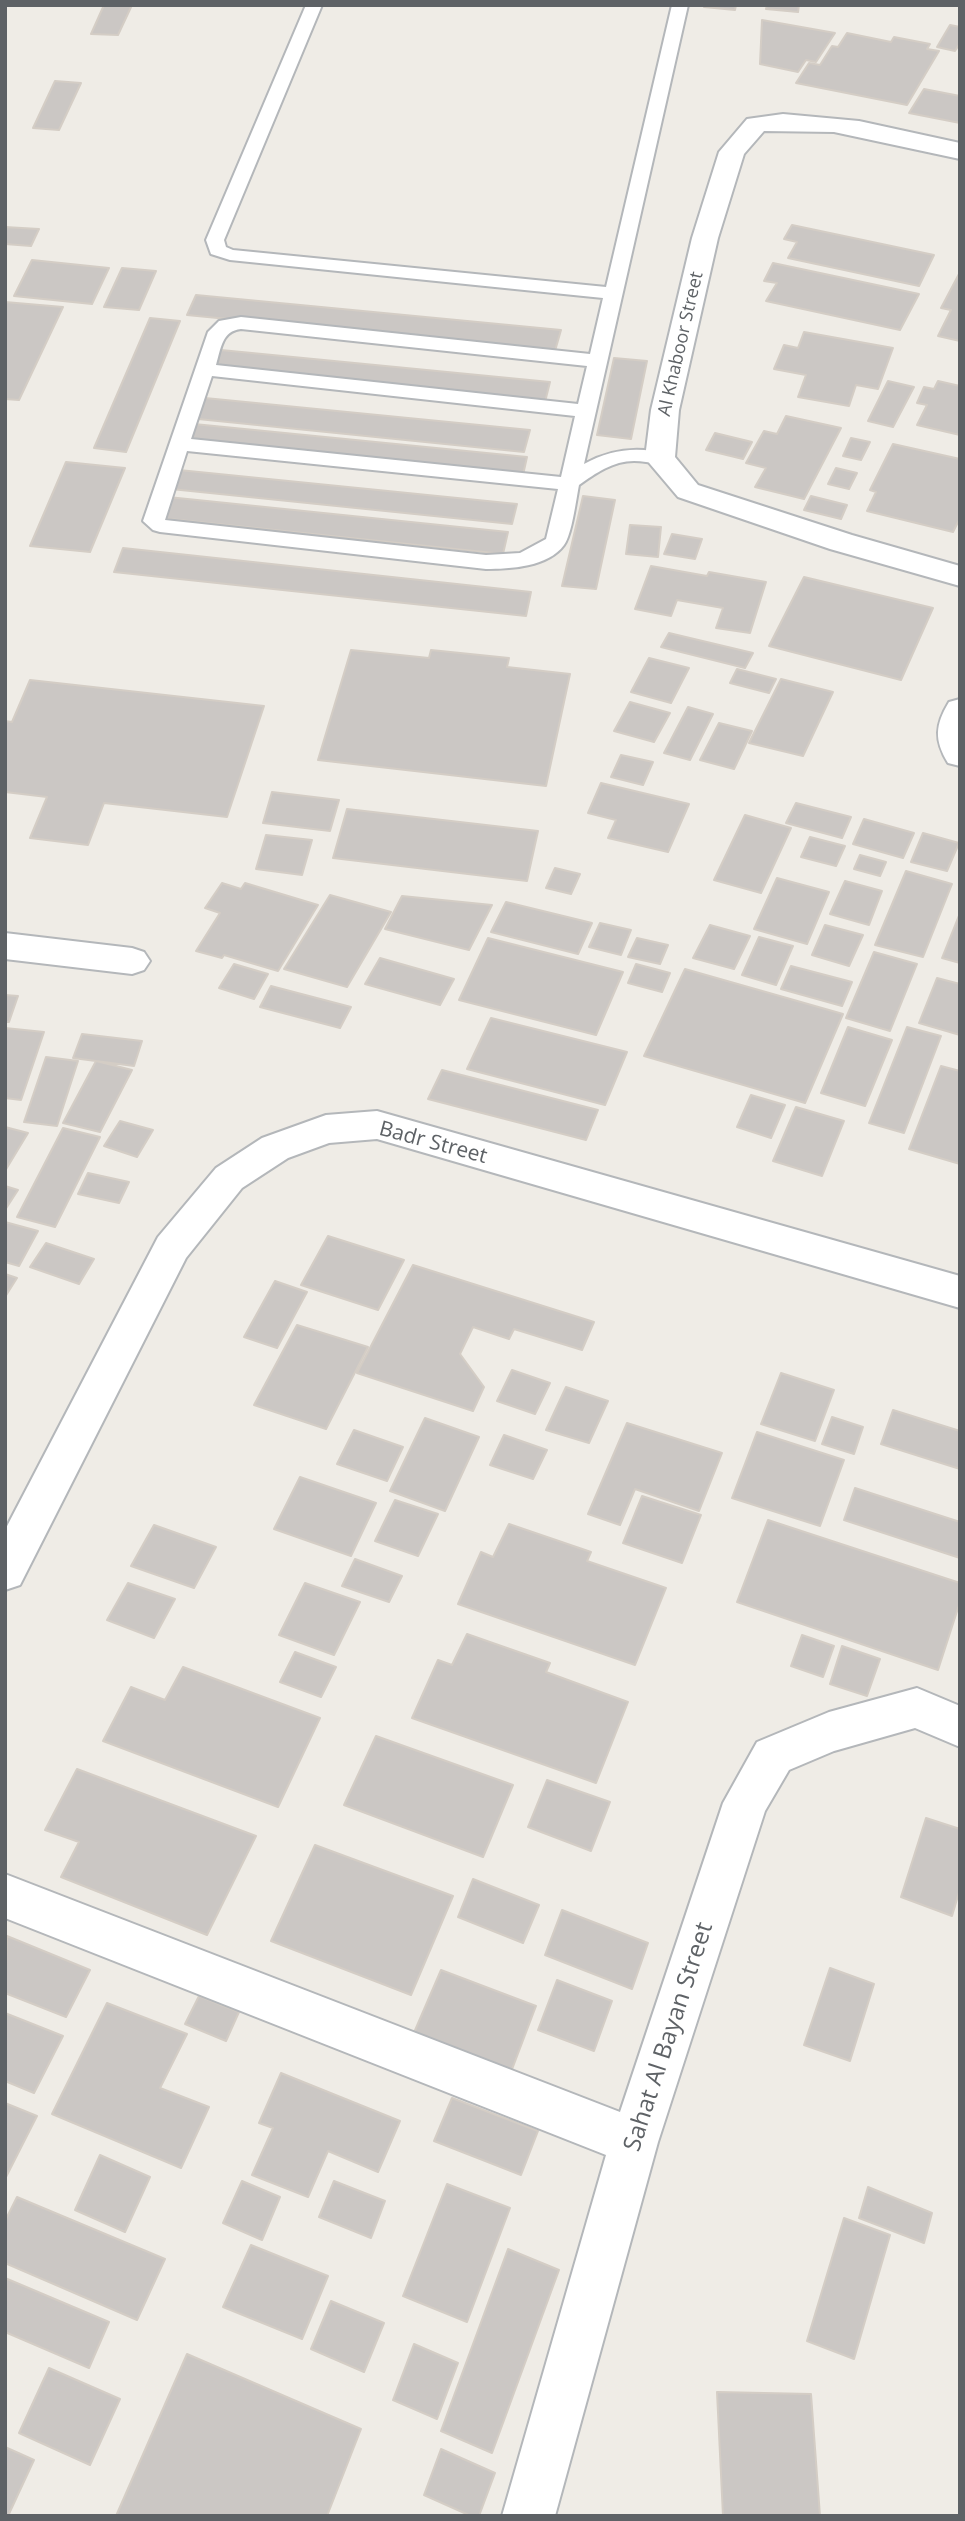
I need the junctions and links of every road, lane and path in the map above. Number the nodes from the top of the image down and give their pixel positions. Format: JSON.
{"nodes":[{"id":1,"x":314,"y":5,"type":"edge"},
{"id":2,"x":680,"y":5,"type":"edge"},
{"id":3,"x":960,"y":151,"type":"edge"},
{"id":4,"x":614,"y":293,"type":"junction"},
{"id":5,"x":597,"y":361,"type":"junction"},
{"id":6,"x":204,"y":369,"type":"junction"},
{"id":7,"x":584,"y":411,"type":"junction"},
{"id":8,"x":178,"y":443,"type":"junction"},
{"id":9,"x":660,"y":458,"type":"junction"},
{"id":10,"x":568,"y":484,"type":"junction"},
{"id":11,"x":960,"y":576,"type":"edge"},
{"id":12,"x":960,"y":710,"type":"edge"},
{"id":13,"x":960,"y":755,"type":"edge"},
{"id":14,"x":5,"y":946,"type":"edge"},
{"id":15,"x":132,"y":961,"type":"dead end"},
{"id":16,"x":960,"y":1292,"type":"edge"},
{"id":17,"x":19,"y":1519,"type":"edge"},
{"id":18,"x":5,"y":1572,"type":"edge"},
{"id":19,"x":960,"y":1727,"type":"edge"},
{"id":20,"x":5,"y":1896,"type":"edge"},
{"id":21,"x":634,"y":2142,"type":"junction"},
{"id":22,"x":528,"y":2516,"type":"edge"}],
"edges":[{"from":1,"to":4,"type":"lane"},
{"from":2,"to":4,"type":"lane"},
{"from":3,"to":9,"type":"street","name":"Al Khaboor Street"},
{"from":4,"to":5,"type":"lane"},
{"from":5,"to":6,"type":"lane"},
{"from":5,"to":7,"type":"lane"},
{"from":6,"to":7,"type":"lane"},
{"from":6,"to":8,"type":"lane"},
{"from":7,"to":10,"type":"lane"},
{"from":8,"to":10,"type":"lane"},
{"from":8,"to":10,"type":"lane"},
{"from":9,"to":10,"type":"lane"},
{"from":9,"to":11,"type":"street"},
{"from":12,"to":13,"type":"street"},
{"from":14,"to":15,"type":"street"},
{"from":16,"to":17,"type":"street","name":"Badr Street"},
{"from":17,"to":18,"type":"street","name":"Badr Street"},
{"from":19,"to":21,"type":"street","name":"Sahat Al Bayan Street"},
{"from":20,"to":21,"type":"street"},
{"from":21,"to":22,"type":"street","name":"Sahat Al Bayan Street"}]}
